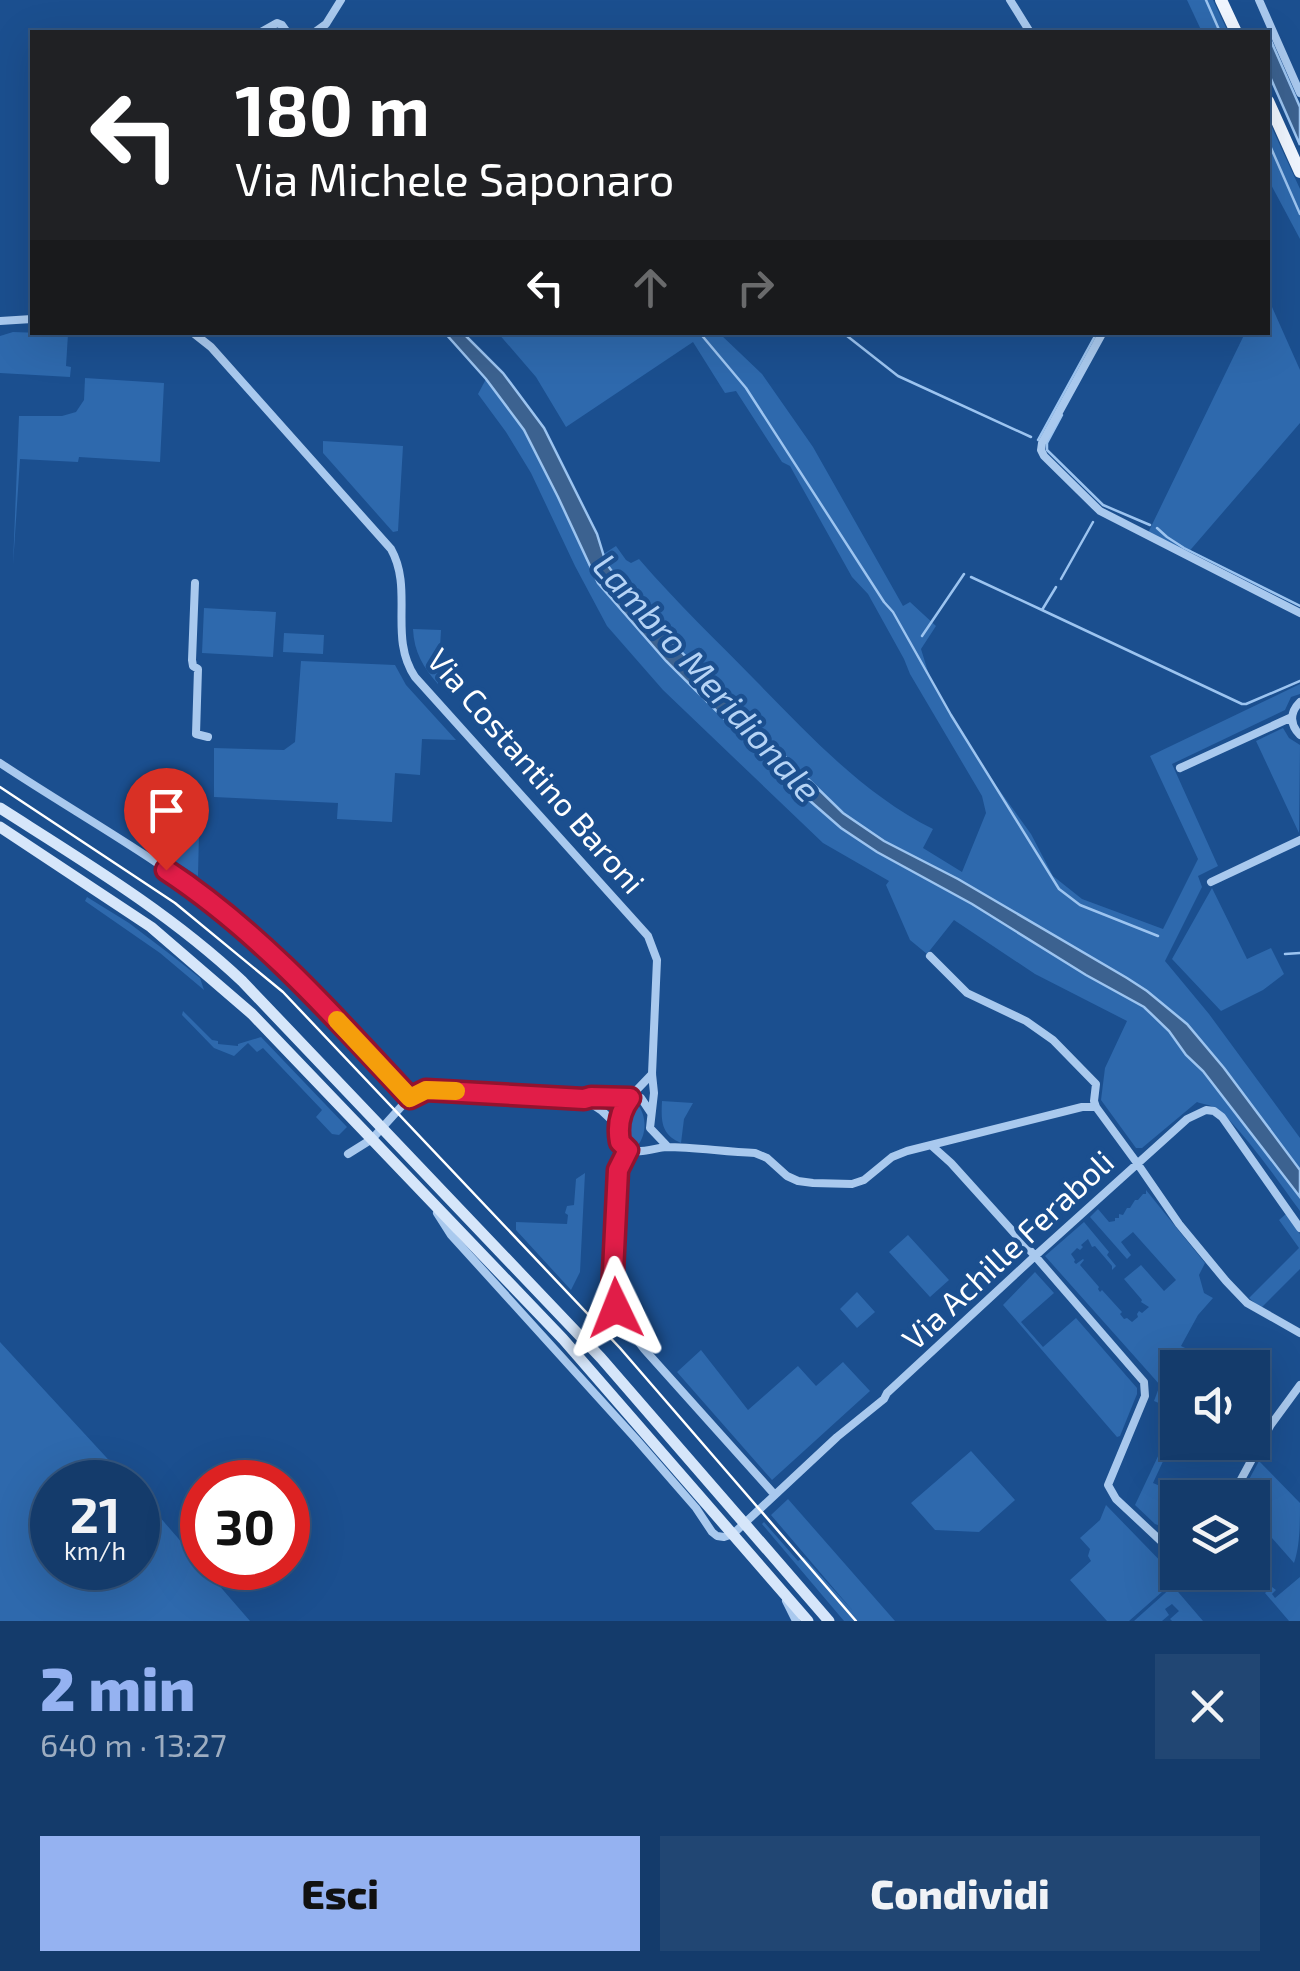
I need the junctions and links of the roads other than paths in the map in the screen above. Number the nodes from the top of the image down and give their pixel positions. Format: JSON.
{"nodes":[{"id":1,"x":341,"y":0,"type":"edge"},
{"id":2,"x":1010,"y":0,"type":"edge"},
{"id":3,"x":1221,"y":0,"type":"edge"},
{"id":4,"x":1259,"y":0,"type":"edge"},
{"id":5,"x":264,"y":30,"type":"edge"},
{"id":6,"x":284,"y":30,"type":"edge"},
{"id":7,"x":318,"y":30,"type":"edge"},
{"id":8,"x":1029,"y":30,"type":"edge"},
{"id":9,"x":1235,"y":30,"type":"edge"},
{"id":10,"x":1300,"y":93,"type":"edge"},
{"id":11,"x":1270,"y":105,"type":"edge"},
{"id":12,"x":1300,"y":172,"type":"edge"},
{"id":13,"x":30,"y":319,"type":"edge"},
{"id":14,"x":0,"y":320,"type":"edge"},
{"id":15,"x":196,"y":335,"type":"edge"},
{"id":16,"x":1100,"y":335,"type":"edge"},
{"id":17,"x":196,"y":583,"type":"dead end"},
{"id":18,"x":1300,"y":613,"type":"edge"},
{"id":19,"x":1300,"y":702,"type":"edge"},
{"id":20,"x":1292,"y":717,"type":"junction"},
{"id":21,"x":1300,"y":735,"type":"edge"},
{"id":22,"x":208,"y":738,"type":"dead end"},
{"id":23,"x":0,"y":763,"type":"edge"},
{"id":24,"x":1180,"y":768,"type":"dead end"},
{"id":25,"x":0,"y":808,"type":"edge"},
{"id":26,"x":0,"y":827,"type":"edge"},
{"id":27,"x":1300,"y":840,"type":"edge"},
{"id":28,"x":1210,"y":882,"type":"dead end"},
{"id":29,"x":930,"y":956,"type":"dead end"},
{"id":30,"x":652,"y":1074,"type":"junction"},
{"id":31,"x":410,"y":1098,"type":"junction"},
{"id":32,"x":630,"y":1098,"type":"junction"},
{"id":33,"x":584,"y":1099,"type":"junction"},
{"id":34,"x":1096,"y":1107,"type":"junction"},
{"id":35,"x":651,"y":1114,"type":"junction"},
{"id":36,"x":619,"y":1127,"type":"junction"},
{"id":37,"x":383,"y":1128,"type":"junction"},
{"id":38,"x":650,"y":1128,"type":"junction"},
{"id":39,"x":372,"y":1139,"type":"junction"},
{"id":40,"x":932,"y":1146,"type":"junction"},
{"id":41,"x":668,"y":1147,"type":"junction"},
{"id":42,"x":628,"y":1150,"type":"junction"},
{"id":43,"x":642,"y":1150,"type":"junction"},
{"id":44,"x":348,"y":1154,"type":"dead end"},
{"id":45,"x":1138,"y":1162,"type":"junction"},
{"id":46,"x":1300,"y":1228,"type":"edge"},
{"id":47,"x":1035,"y":1256,"type":"junction"},
{"id":48,"x":1300,"y":1334,"type":"edge"},
{"id":49,"x":1300,"y":1385,"type":"edge"},
{"id":50,"x":1270,"y":1426,"type":"edge"},
{"id":51,"x":674,"y":1443,"type":"junction"},
{"id":52,"x":648,"y":1444,"type":"junction"},
{"id":53,"x":782,"y":1487,"type":"junction"},
{"id":54,"x":774,"y":1494,"type":"junction"},
{"id":55,"x":789,"y":1496,"type":"dead end"},
{"id":56,"x":744,"y":1523,"type":"junction"},
{"id":57,"x":732,"y":1534,"type":"junction"},
{"id":58,"x":1160,"y":1541,"type":"edge"},
{"id":59,"x":780,"y":1588,"type":"junction"},
{"id":60,"x":796,"y":1621,"type":"edge"},
{"id":61,"x":808,"y":1621,"type":"edge"},
{"id":62,"x":829,"y":1621,"type":"edge"}],
"edges":[{"from":1,"to":7,"type":"street"},
{"from":2,"to":8,"type":"street"},
{"from":3,"to":9,"type":"main road"},
{"from":4,"to":10,"type":"street"},
{"from":5,"to":6,"type":"street"},
{"from":11,"to":12,"type":"main road"},
{"from":13,"to":14,"type":"street"},
{"from":15,"to":30,"type":"street","name":"Via Costantino Baroni"},
{"from":16,"to":18,"type":"street"},
{"from":17,"to":22,"type":"street"},
{"from":19,"to":20,"type":"street"},
{"from":20,"to":21,"type":"street"},
{"from":20,"to":24,"type":"street"},
{"from":23,"to":31,"type":"street"},
{"from":25,"to":37,"type":"main road"},
{"from":26,"to":39,"type":"main road"},
{"from":27,"to":28,"type":"street"},
{"from":29,"to":34,"type":"street"},
{"from":30,"to":32,"type":"street"},
{"from":30,"to":35,"type":"street","name":"Via Costantino Baroni"},
{"from":31,"to":33,"type":"street"},
{"from":31,"to":37,"type":"street"},
{"from":32,"to":33,"type":"street"},
{"from":32,"to":35,"type":"street"},
{"from":32,"to":36,"type":"street"},
{"from":33,"to":36,"type":"street"},
{"from":34,"to":40,"type":"street"},
{"from":34,"to":45,"type":"street"},
{"from":35,"to":38,"type":"street","name":"Via Costantino Baroni"},
{"from":36,"to":42,"type":"street"},
{"from":37,"to":39,"type":"street"},
{"from":37,"to":51,"type":"main road"},
{"from":38,"to":41,"type":"street"},
{"from":38,"to":43,"type":"street","name":"Via Costantino Baroni"},
{"from":39,"to":44,"type":"street"},
{"from":39,"to":52,"type":"main road"},
{"from":40,"to":41,"type":"street"},
{"from":40,"to":47,"type":"street"},
{"from":41,"to":43,"type":"street"},
{"from":42,"to":43,"type":"street"},
{"from":42,"to":54,"type":"street"},
{"from":45,"to":46,"type":"street","name":"Via Achille Feraboli"},
{"from":45,"to":47,"type":"street","name":"Via Achille Feraboli"},
{"from":45,"to":48,"type":"street"},
{"from":47,"to":53,"type":"street","name":"Via Achille Feraboli"},
{"from":47,"to":58,"type":"street"},
{"from":49,"to":50,"type":"street"},
{"from":51,"to":52,"type":"street"},
{"from":51,"to":56,"type":"main road"},
{"from":52,"to":57,"type":"main road"},
{"from":53,"to":54,"type":"street","name":"Via Achille Feraboli"},
{"from":53,"to":55,"type":"street"},
{"from":54,"to":56,"type":"street","name":"Via Achille Feraboli"},
{"from":56,"to":57,"type":"street","name":"Via Achille Feraboli"},
{"from":56,"to":62,"type":"main road"},
{"from":57,"to":59,"type":"main road"},
{"from":59,"to":60,"type":"street"},
{"from":59,"to":61,"type":"main road"}]}
